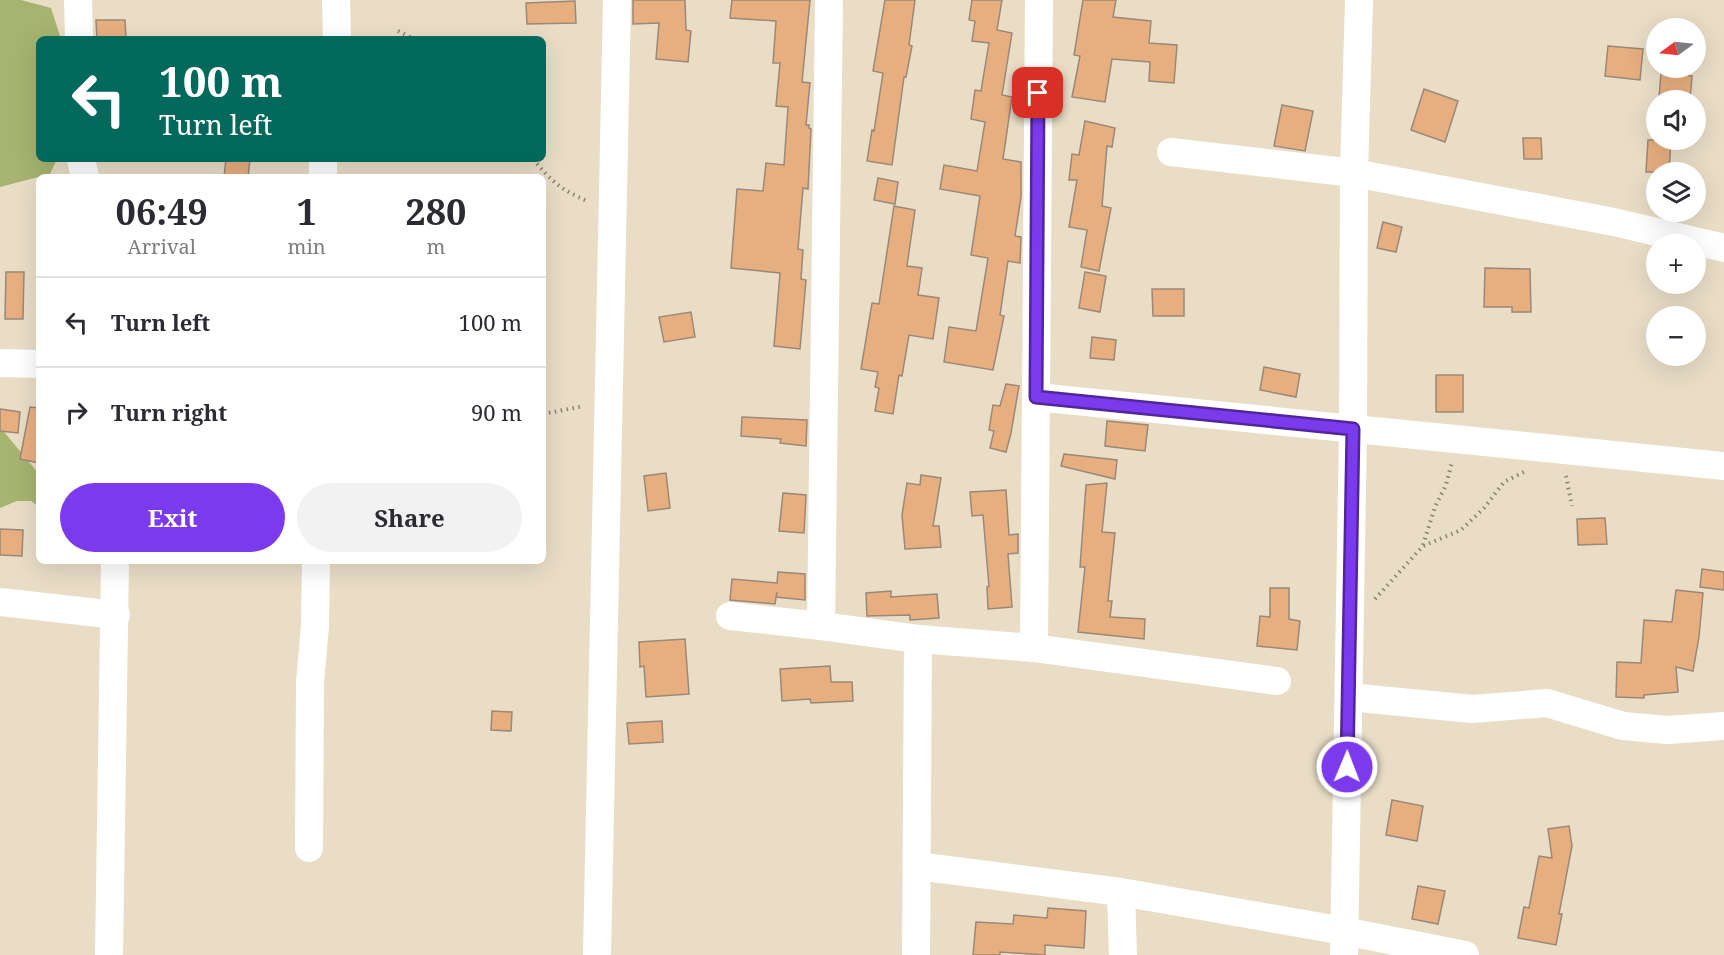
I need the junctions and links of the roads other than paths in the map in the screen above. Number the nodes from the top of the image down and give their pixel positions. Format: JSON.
{"nodes":[{"id":1,"x":78,"y":0,"type":"edge"},
{"id":2,"x":336,"y":0,"type":"edge"},
{"id":3,"x":617,"y":0,"type":"edge"},
{"id":4,"x":830,"y":0,"type":"edge"},
{"id":5,"x":1039,"y":0,"type":"edge"},
{"id":6,"x":1359,"y":0,"type":"edge"},
{"id":7,"x":79,"y":36,"type":"edge"},
{"id":8,"x":337,"y":36,"type":"edge"},
{"id":9,"x":1171,"y":152,"type":"dead end"},
{"id":10,"x":1354,"y":172,"type":"junction"},
{"id":11,"x":1724,"y":248,"type":"edge"},
{"id":12,"x":0,"y":363,"type":"edge"},
{"id":13,"x":36,"y":364,"type":"edge"},
{"id":14,"x":1036,"y":397,"type":"junction"},
{"id":15,"x":1353,"y":429,"type":"junction"},
{"id":16,"x":1724,"y":466,"type":"edge"},
{"id":17,"x":115,"y":564,"type":"edge"},
{"id":18,"x":316,"y":564,"type":"edge"},
{"id":19,"x":0,"y":602,"type":"edge"},
{"id":20,"x":116,"y":615,"type":"junction"},
{"id":21,"x":730,"y":616,"type":"dead end"},
{"id":22,"x":821,"y":626,"type":"junction"},
{"id":23,"x":918,"y":639,"type":"junction"},
{"id":24,"x":1034,"y":648,"type":"junction"},
{"id":25,"x":1277,"y":681,"type":"dead end"},
{"id":26,"x":1348,"y":697,"type":"junction"},
{"id":27,"x":1724,"y":726,"type":"edge"},
{"id":28,"x":309,"y":848,"type":"dead end"},
{"id":29,"x":917,"y":866,"type":"junction"},
{"id":30,"x":1121,"y":892,"type":"junction"},
{"id":31,"x":1344,"y":943,"type":"edge"},
{"id":32,"x":109,"y":955,"type":"edge"},
{"id":33,"x":597,"y":955,"type":"edge"},
{"id":34,"x":916,"y":955,"type":"edge"},
{"id":35,"x":1123,"y":955,"type":"edge"},
{"id":36,"x":1465,"y":955,"type":"edge"}],
"edges":[{"from":1,"to":7,"type":"street"},
{"from":2,"to":8,"type":"street"},
{"from":3,"to":33,"type":"street"},
{"from":4,"to":22,"type":"street"},
{"from":5,"to":14,"type":"street"},
{"from":6,"to":10,"type":"street"},
{"from":9,"to":10,"type":"street"},
{"from":10,"to":11,"type":"street"},
{"from":10,"to":15,"type":"street"},
{"from":12,"to":13,"type":"street"},
{"from":14,"to":15,"type":"street"},
{"from":14,"to":24,"type":"street"},
{"from":15,"to":16,"type":"street"},
{"from":15,"to":26,"type":"street"},
{"from":17,"to":20,"type":"street"},
{"from":18,"to":28,"type":"street"},
{"from":19,"to":20,"type":"street"},
{"from":20,"to":32,"type":"street"},
{"from":21,"to":22,"type":"street"},
{"from":22,"to":23,"type":"street"},
{"from":23,"to":24,"type":"street"},
{"from":23,"to":29,"type":"street"},
{"from":24,"to":25,"type":"street"},
{"from":26,"to":27,"type":"street"},
{"from":26,"to":31,"type":"street"},
{"from":29,"to":30,"type":"street"},
{"from":29,"to":34,"type":"street"},
{"from":30,"to":31,"type":"street"},
{"from":30,"to":35,"type":"street"},
{"from":31,"to":36,"type":"street"}]}
